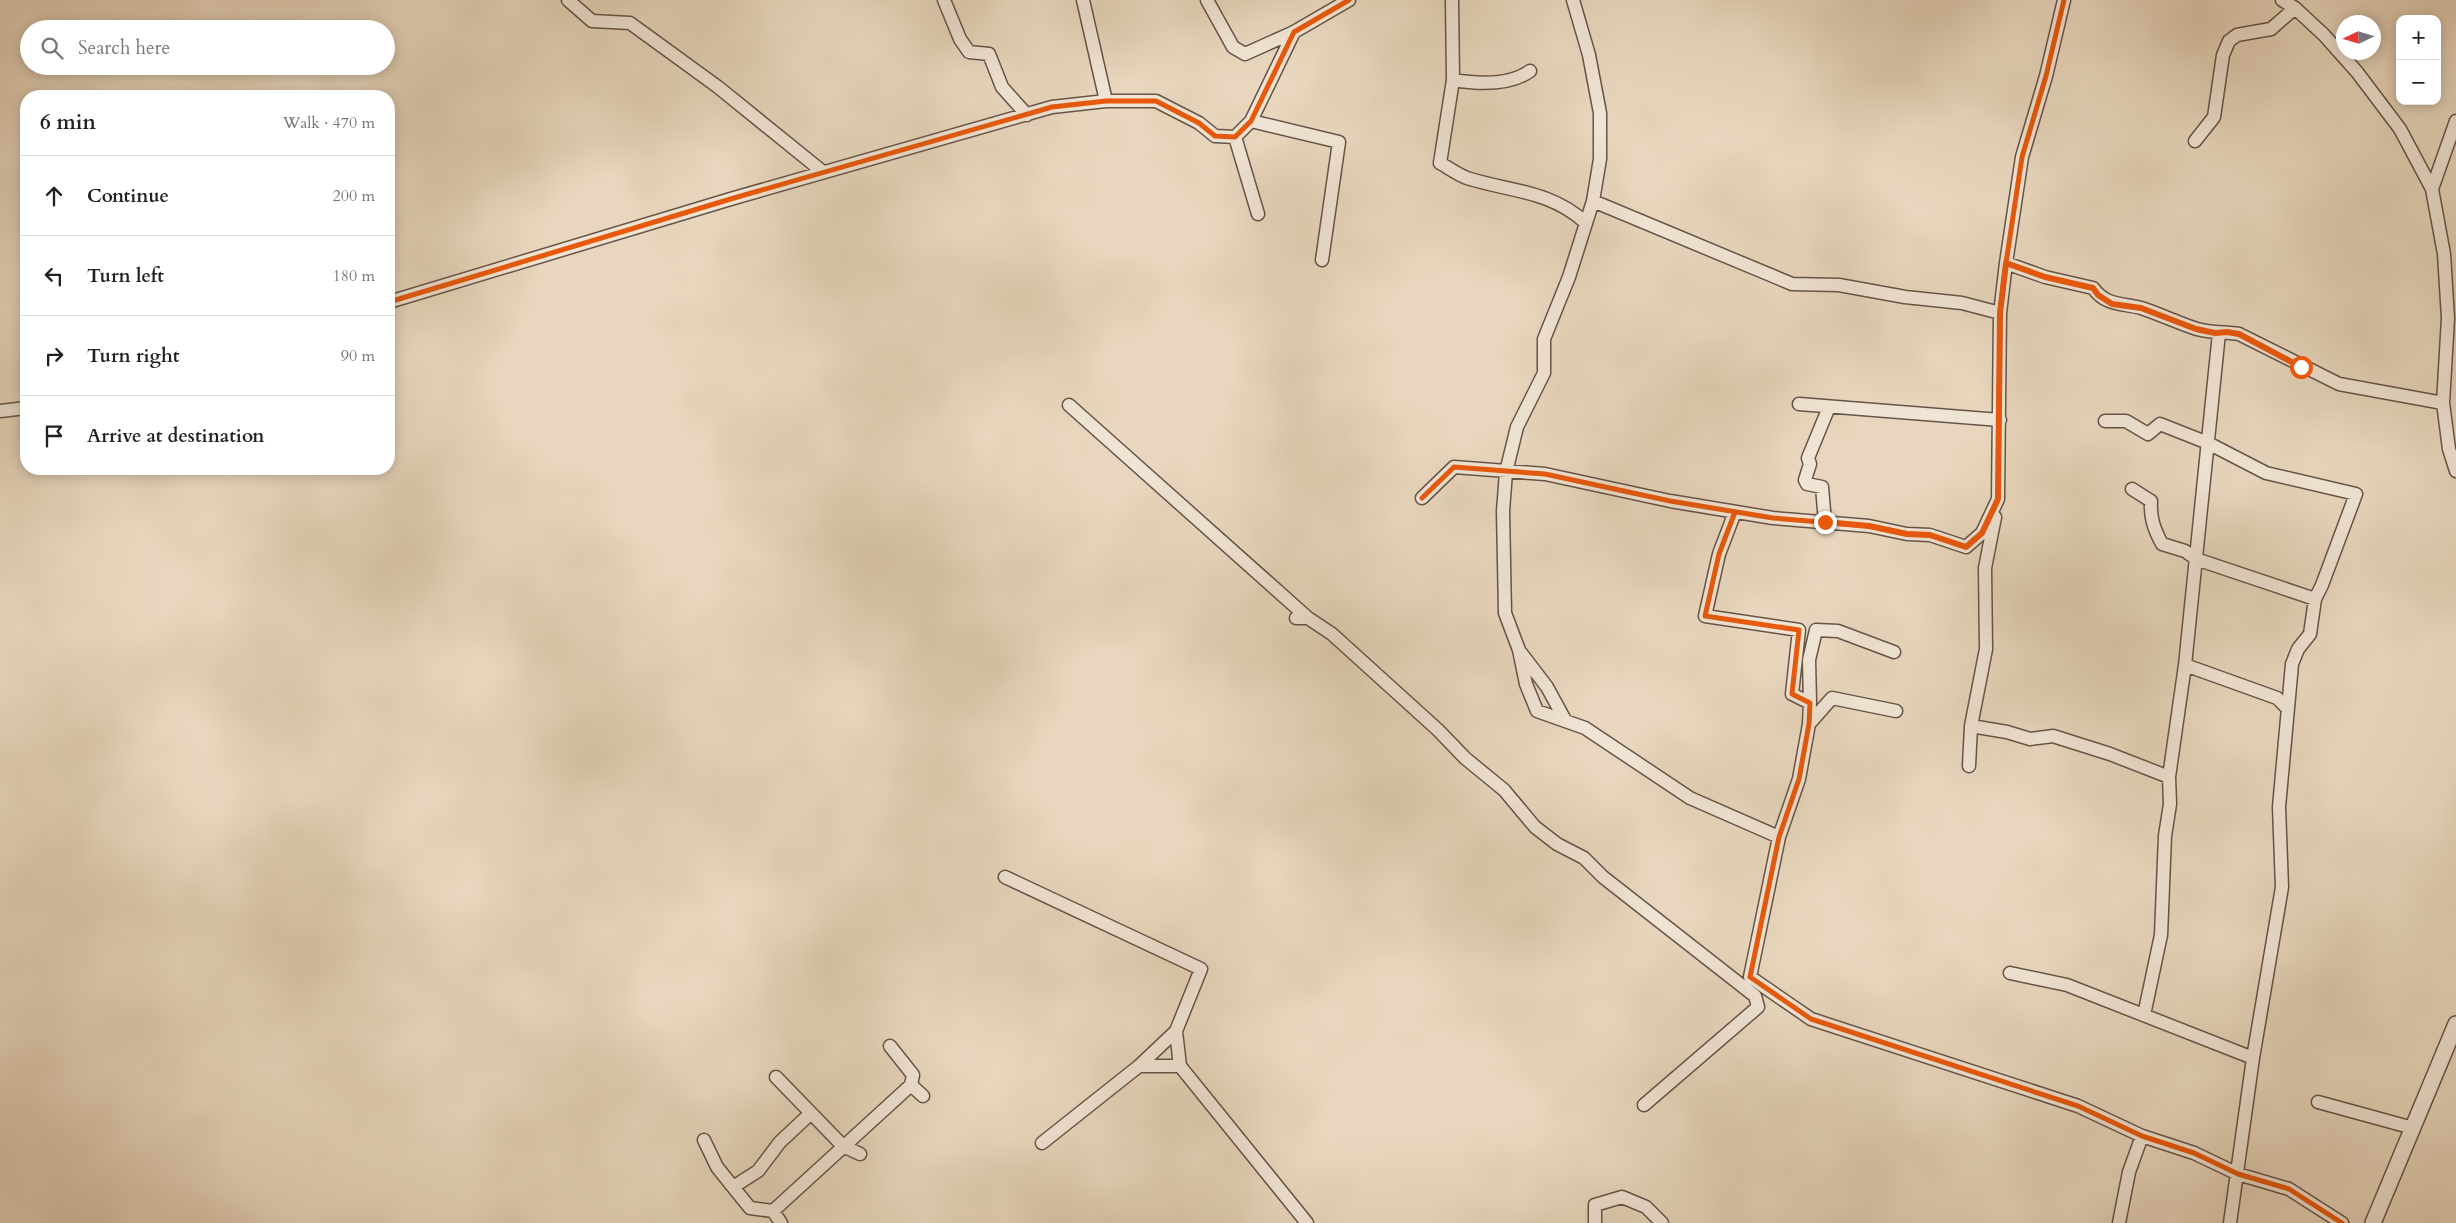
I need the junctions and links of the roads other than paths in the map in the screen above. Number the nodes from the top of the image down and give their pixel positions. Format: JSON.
{"nodes":[{"id":1,"x":568,"y":0,"type":"edge"},
{"id":2,"x":944,"y":0,"type":"edge"},
{"id":3,"x":1083,"y":0,"type":"edge"},
{"id":4,"x":1207,"y":0,"type":"edge"},
{"id":5,"x":1349,"y":0,"type":"edge"},
{"id":6,"x":1452,"y":0,"type":"edge"},
{"id":7,"x":1573,"y":0,"type":"edge"},
{"id":8,"x":2064,"y":0,"type":"edge"},
{"id":9,"x":2282,"y":0,"type":"edge"},
{"id":10,"x":1329,"y":5,"type":"edge"},
{"id":11,"x":2295,"y":8,"type":"junction"},
{"id":12,"x":1294,"y":32,"type":"junction"},
{"id":13,"x":1530,"y":71,"type":"dead end"},
{"id":14,"x":1453,"y":80,"type":"junction"},
{"id":15,"x":1106,"y":101,"type":"junction"},
{"id":16,"x":1026,"y":115,"type":"junction"},
{"id":17,"x":1251,"y":121,"type":"junction"},
{"id":18,"x":2456,"y":121,"type":"edge"},
{"id":19,"x":1235,"y":137,"type":"junction"},
{"id":20,"x":2195,"y":141,"type":"dead end"},
{"id":21,"x":823,"y":172,"type":"junction"},
{"id":22,"x":2432,"y":189,"type":"junction"},
{"id":23,"x":1593,"y":201,"type":"junction"},
{"id":24,"x":1258,"y":214,"type":"dead end"},
{"id":25,"x":1586,"y":222,"type":"junction"},
{"id":26,"x":1322,"y":260,"type":"dead end"},
{"id":27,"x":2006,"y":263,"type":"junction"},
{"id":28,"x":2450,"y":279,"type":"edge"},
{"id":29,"x":395,"y":300,"type":"edge"},
{"id":30,"x":2000,"y":313,"type":"junction"},
{"id":31,"x":2219,"y":333,"type":"junction"},
{"id":32,"x":2443,"y":402,"type":"junction"},
{"id":33,"x":1799,"y":404,"type":"dead end"},
{"id":34,"x":1069,"y":405,"type":"dead end"},
{"id":35,"x":1829,"y":407,"type":"junction"},
{"id":36,"x":20,"y":409,"type":"edge"},
{"id":37,"x":0,"y":411,"type":"edge"},
{"id":38,"x":2000,"y":420,"type":"junction"},
{"id":39,"x":2105,"y":421,"type":"dead end"},
{"id":40,"x":2208,"y":443,"type":"junction"},
{"id":41,"x":2456,"y":471,"type":"edge"},
{"id":42,"x":1506,"y":472,"type":"junction"},
{"id":43,"x":2132,"y":489,"type":"dead end"},
{"id":44,"x":1422,"y":498,"type":"dead end"},
{"id":45,"x":1998,"y":499,"type":"junction"},
{"id":46,"x":1735,"y":512,"type":"junction"},
{"id":47,"x":1825,"y":522,"type":"junction"},
{"id":48,"x":2196,"y":559,"type":"junction"},
{"id":49,"x":2314,"y":599,"type":"junction"},
{"id":50,"x":1519,"y":650,"type":"junction"},
{"id":51,"x":1894,"y":652,"type":"dead end"},
{"id":52,"x":2185,"y":664,"type":"junction"},
{"id":53,"x":1810,"y":703,"type":"junction"},
{"id":54,"x":2288,"y":709,"type":"junction"},
{"id":55,"x":1896,"y":711,"type":"dead end"},
{"id":56,"x":1565,"y":720,"type":"junction"},
{"id":57,"x":1809,"y":724,"type":"junction"},
{"id":58,"x":1971,"y":726,"type":"junction"},
{"id":59,"x":1969,"y":766,"type":"dead end"},
{"id":60,"x":2169,"y":777,"type":"junction"},
{"id":61,"x":1779,"y":837,"type":"junction"},
{"id":62,"x":1004,"y":877,"type":"dead end"},
{"id":63,"x":2010,"y":973,"type":"dead end"},
{"id":64,"x":2144,"y":1015,"type":"junction"},
{"id":65,"x":2456,"y":1024,"type":"edge"},
{"id":66,"x":1176,"y":1031,"type":"junction"},
{"id":67,"x":890,"y":1046,"type":"dead end"},
{"id":68,"x":2253,"y":1058,"type":"junction"},
{"id":69,"x":1140,"y":1066,"type":"junction"},
{"id":70,"x":1180,"y":1066,"type":"junction"},
{"id":71,"x":776,"y":1076,"type":"dead end"},
{"id":72,"x":911,"y":1084,"type":"junction"},
{"id":73,"x":923,"y":1096,"type":"dead end"},
{"id":74,"x":2318,"y":1102,"type":"dead end"},
{"id":75,"x":1644,"y":1105,"type":"dead end"},
{"id":76,"x":811,"y":1113,"type":"junction"},
{"id":77,"x":2413,"y":1128,"type":"junction"},
{"id":78,"x":2142,"y":1136,"type":"junction"},
{"id":79,"x":704,"y":1140,"type":"dead end"},
{"id":80,"x":1042,"y":1143,"type":"dead end"},
{"id":81,"x":843,"y":1146,"type":"junction"},
{"id":82,"x":860,"y":1154,"type":"dead end"},
{"id":83,"x":2238,"y":1174,"type":"junction"},
{"id":84,"x":733,"y":1187,"type":"junction"},
{"id":85,"x":773,"y":1211,"type":"junction"},
{"id":86,"x":781,"y":1223,"type":"edge"},
{"id":87,"x":1307,"y":1223,"type":"edge"},
{"id":88,"x":1595,"y":1223,"type":"edge"},
{"id":89,"x":1662,"y":1223,"type":"edge"},
{"id":90,"x":2119,"y":1223,"type":"edge"},
{"id":91,"x":2230,"y":1223,"type":"edge"},
{"id":92,"x":2342,"y":1223,"type":"edge"},
{"id":93,"x":2373,"y":1223,"type":"edge"}],
"edges":[{"from":1,"to":21,"type":"street"},
{"from":2,"to":16,"type":"street"},
{"from":3,"to":15,"type":"street"},
{"from":4,"to":12,"type":"street"},
{"from":5,"to":10,"type":"street"},
{"from":6,"to":14,"type":"street"},
{"from":7,"to":23,"type":"street"},
{"from":8,"to":27,"type":"street"},
{"from":9,"to":11,"type":"street"},
{"from":10,"to":12,"type":"street"},
{"from":11,"to":20,"type":"street"},
{"from":11,"to":22,"type":"street"},
{"from":12,"to":17,"type":"street"},
{"from":13,"to":14,"type":"street"},
{"from":14,"to":25,"type":"street"},
{"from":15,"to":16,"type":"street"},
{"from":15,"to":19,"type":"street"},
{"from":16,"to":21,"type":"street"},
{"from":17,"to":19,"type":"street"},
{"from":17,"to":26,"type":"street"},
{"from":18,"to":22,"type":"street"},
{"from":19,"to":24,"type":"street"},
{"from":21,"to":29,"type":"street"},
{"from":22,"to":28,"type":"street"},
{"from":23,"to":25,"type":"street"},
{"from":23,"to":30,"type":"street"},
{"from":25,"to":42,"type":"street"},
{"from":27,"to":30,"type":"street"},
{"from":27,"to":31,"type":"street"},
{"from":28,"to":32,"type":"street"},
{"from":30,"to":38,"type":"street"},
{"from":31,"to":32,"type":"street"},
{"from":31,"to":40,"type":"street"},
{"from":32,"to":41,"type":"street"},
{"from":33,"to":35,"type":"street"},
{"from":34,"to":75,"type":"street"},
{"from":35,"to":38,"type":"street"},
{"from":35,"to":47,"type":"street"},
{"from":36,"to":37,"type":"street"},
{"from":38,"to":45,"type":"street"},
{"from":39,"to":40,"type":"street"},
{"from":40,"to":48,"type":"street"},
{"from":40,"to":49,"type":"street"},
{"from":42,"to":44,"type":"street"},
{"from":42,"to":46,"type":"street"},
{"from":42,"to":50,"type":"street"},
{"from":43,"to":48,"type":"street"},
{"from":45,"to":47,"type":"street"},
{"from":45,"to":58,"type":"street"},
{"from":46,"to":47,"type":"street"},
{"from":46,"to":53,"type":"street"},
{"from":48,"to":49,"type":"street"},
{"from":48,"to":52,"type":"street"},
{"from":49,"to":54,"type":"street"},
{"from":50,"to":56,"type":"street"},
{"from":50,"to":56,"type":"street"},
{"from":51,"to":53,"type":"street"},
{"from":52,"to":54,"type":"street"},
{"from":52,"to":60,"type":"street"},
{"from":53,"to":57,"type":"street"},
{"from":54,"to":68,"type":"street"},
{"from":55,"to":57,"type":"street"},
{"from":56,"to":61,"type":"street"},
{"from":57,"to":61,"type":"street"},
{"from":58,"to":59,"type":"street"},
{"from":58,"to":60,"type":"street"},
{"from":60,"to":64,"type":"street"},
{"from":61,"to":78,"type":"street"},
{"from":62,"to":66,"type":"street"},
{"from":63,"to":64,"type":"street"},
{"from":64,"to":68,"type":"street"},
{"from":65,"to":77,"type":"street"},
{"from":66,"to":69,"type":"street"},
{"from":66,"to":70,"type":"street"},
{"from":67,"to":72,"type":"street"},
{"from":68,"to":83,"type":"street"},
{"from":69,"to":70,"type":"street"},
{"from":69,"to":80,"type":"street"},
{"from":70,"to":87,"type":"street"},
{"from":71,"to":76,"type":"street"},
{"from":72,"to":73,"type":"street"},
{"from":72,"to":81,"type":"street"},
{"from":74,"to":77,"type":"street"},
{"from":76,"to":81,"type":"street"},
{"from":76,"to":84,"type":"street"},
{"from":77,"to":93,"type":"street"},
{"from":78,"to":83,"type":"street"},
{"from":78,"to":90,"type":"street"},
{"from":79,"to":84,"type":"street"},
{"from":81,"to":82,"type":"street"},
{"from":81,"to":85,"type":"street"},
{"from":83,"to":91,"type":"street"},
{"from":83,"to":92,"type":"street"},
{"from":84,"to":85,"type":"street"},
{"from":85,"to":86,"type":"street"},
{"from":88,"to":89,"type":"street"}]}
